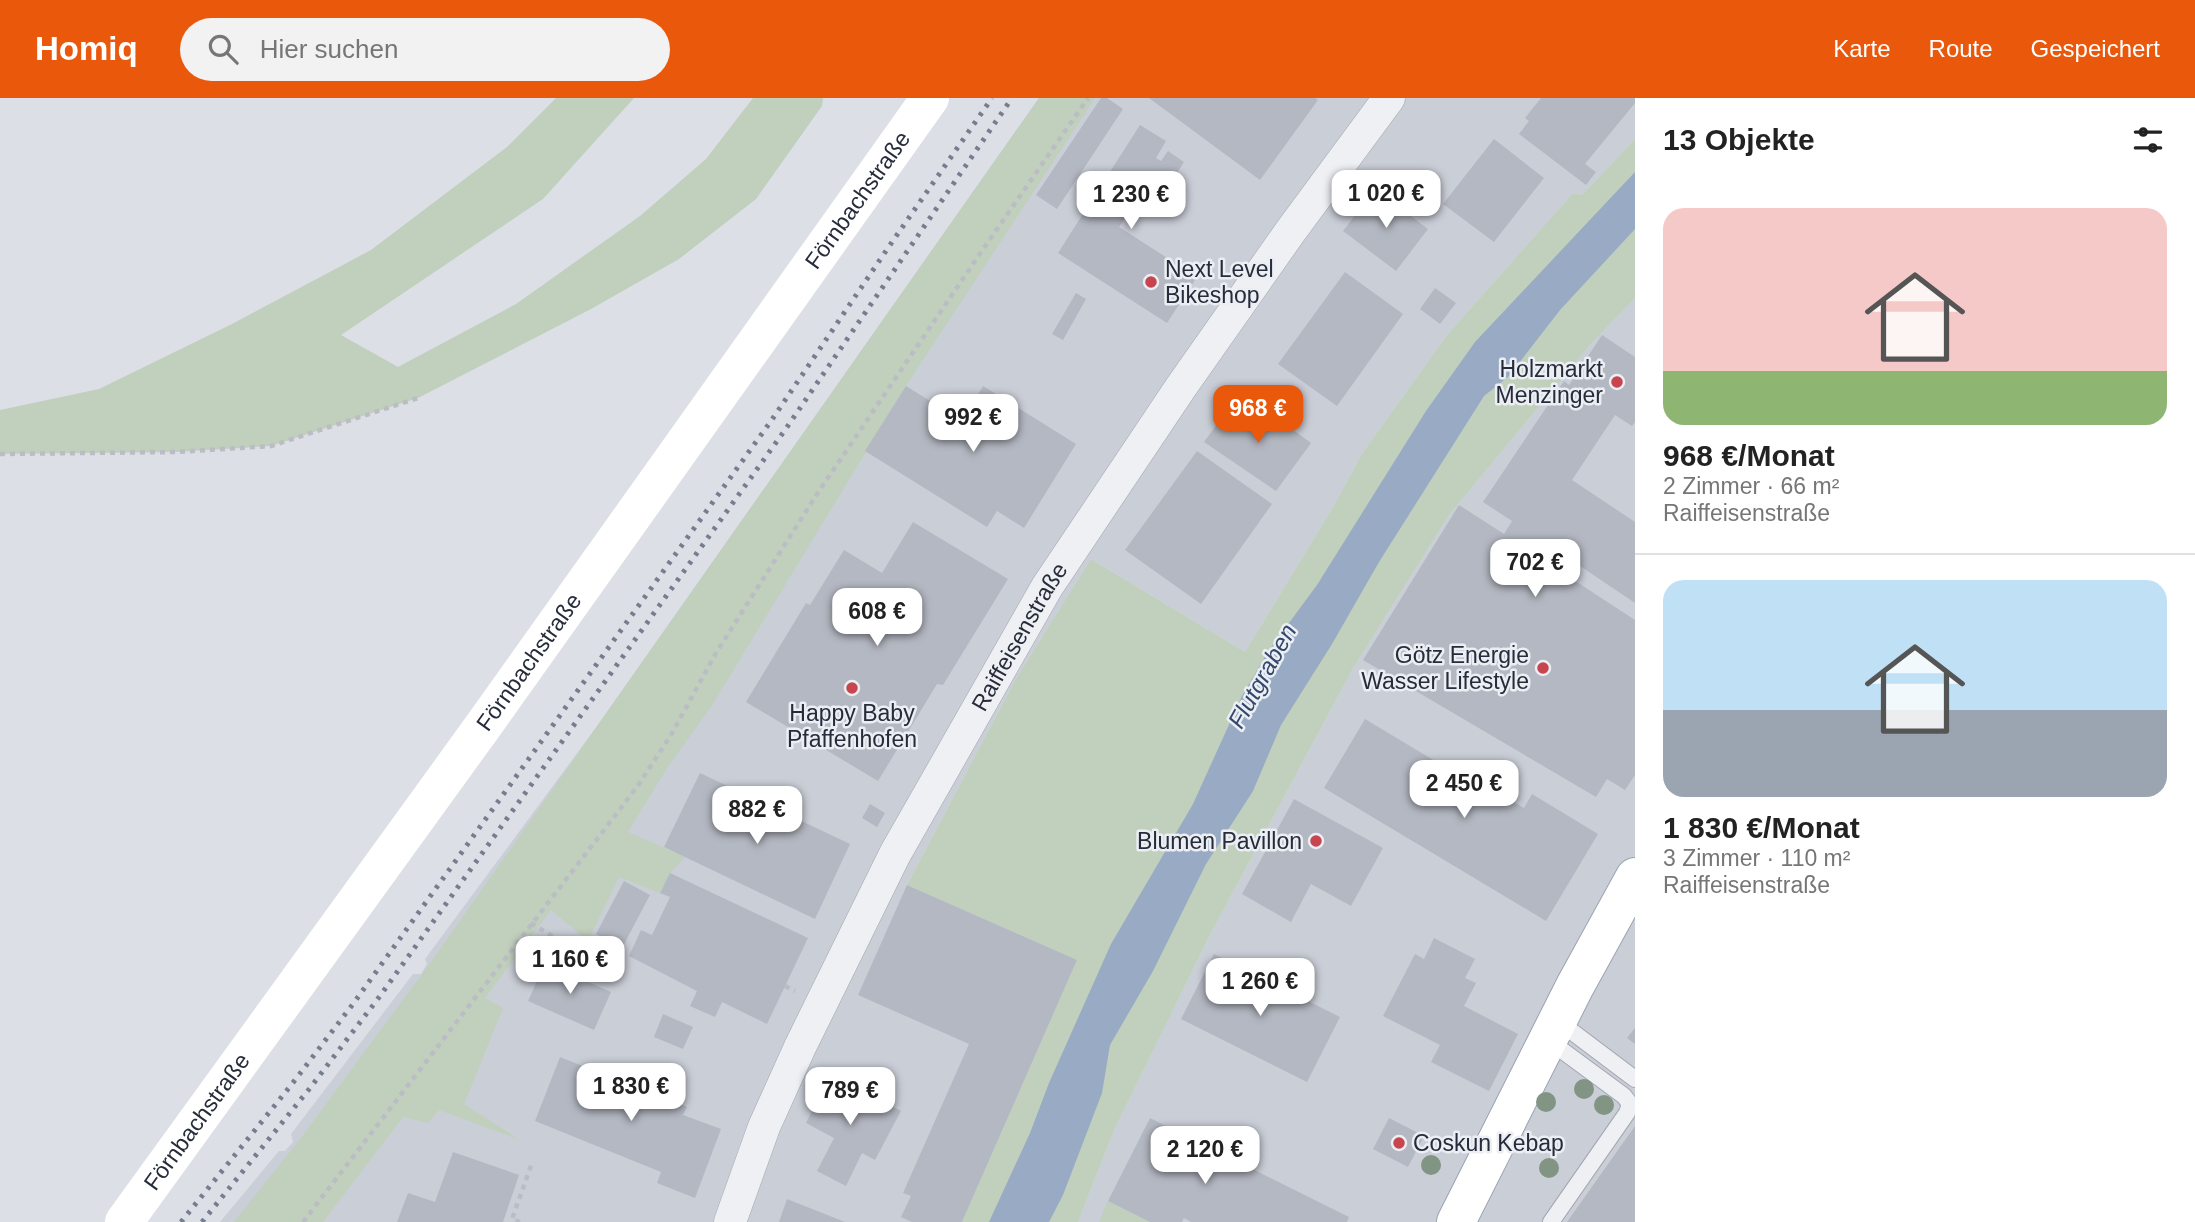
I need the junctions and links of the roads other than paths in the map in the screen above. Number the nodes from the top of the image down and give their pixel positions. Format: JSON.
{"nodes":[{"id":1,"x":930,"y":98,"type":"edge"},
{"id":2,"x":1389,"y":98,"type":"edge"},
{"id":3,"x":1635,"y":877,"type":"edge"},
{"id":4,"x":1553,"y":1031,"type":"junction"},
{"id":5,"x":1635,"y":1079,"type":"edge"},
{"id":6,"x":1632,"y":1105,"type":"edge"},
{"id":7,"x":124,"y":1222,"type":"edge"},
{"id":8,"x":730,"y":1222,"type":"edge"},
{"id":9,"x":1456,"y":1222,"type":"edge"},
{"id":10,"x":1550,"y":1222,"type":"edge"}],
"edges":[{"from":1,"to":7,"type":"street","name":"Förnbachstraße"},
{"from":2,"to":8,"type":"street","name":"Raiffeisenstraße"},
{"from":3,"to":4,"type":"street"},
{"from":4,"to":5,"type":"lane"},
{"from":4,"to":6,"type":"lane"},
{"from":4,"to":9,"type":"street"},
{"from":6,"to":10,"type":"lane"}]}
